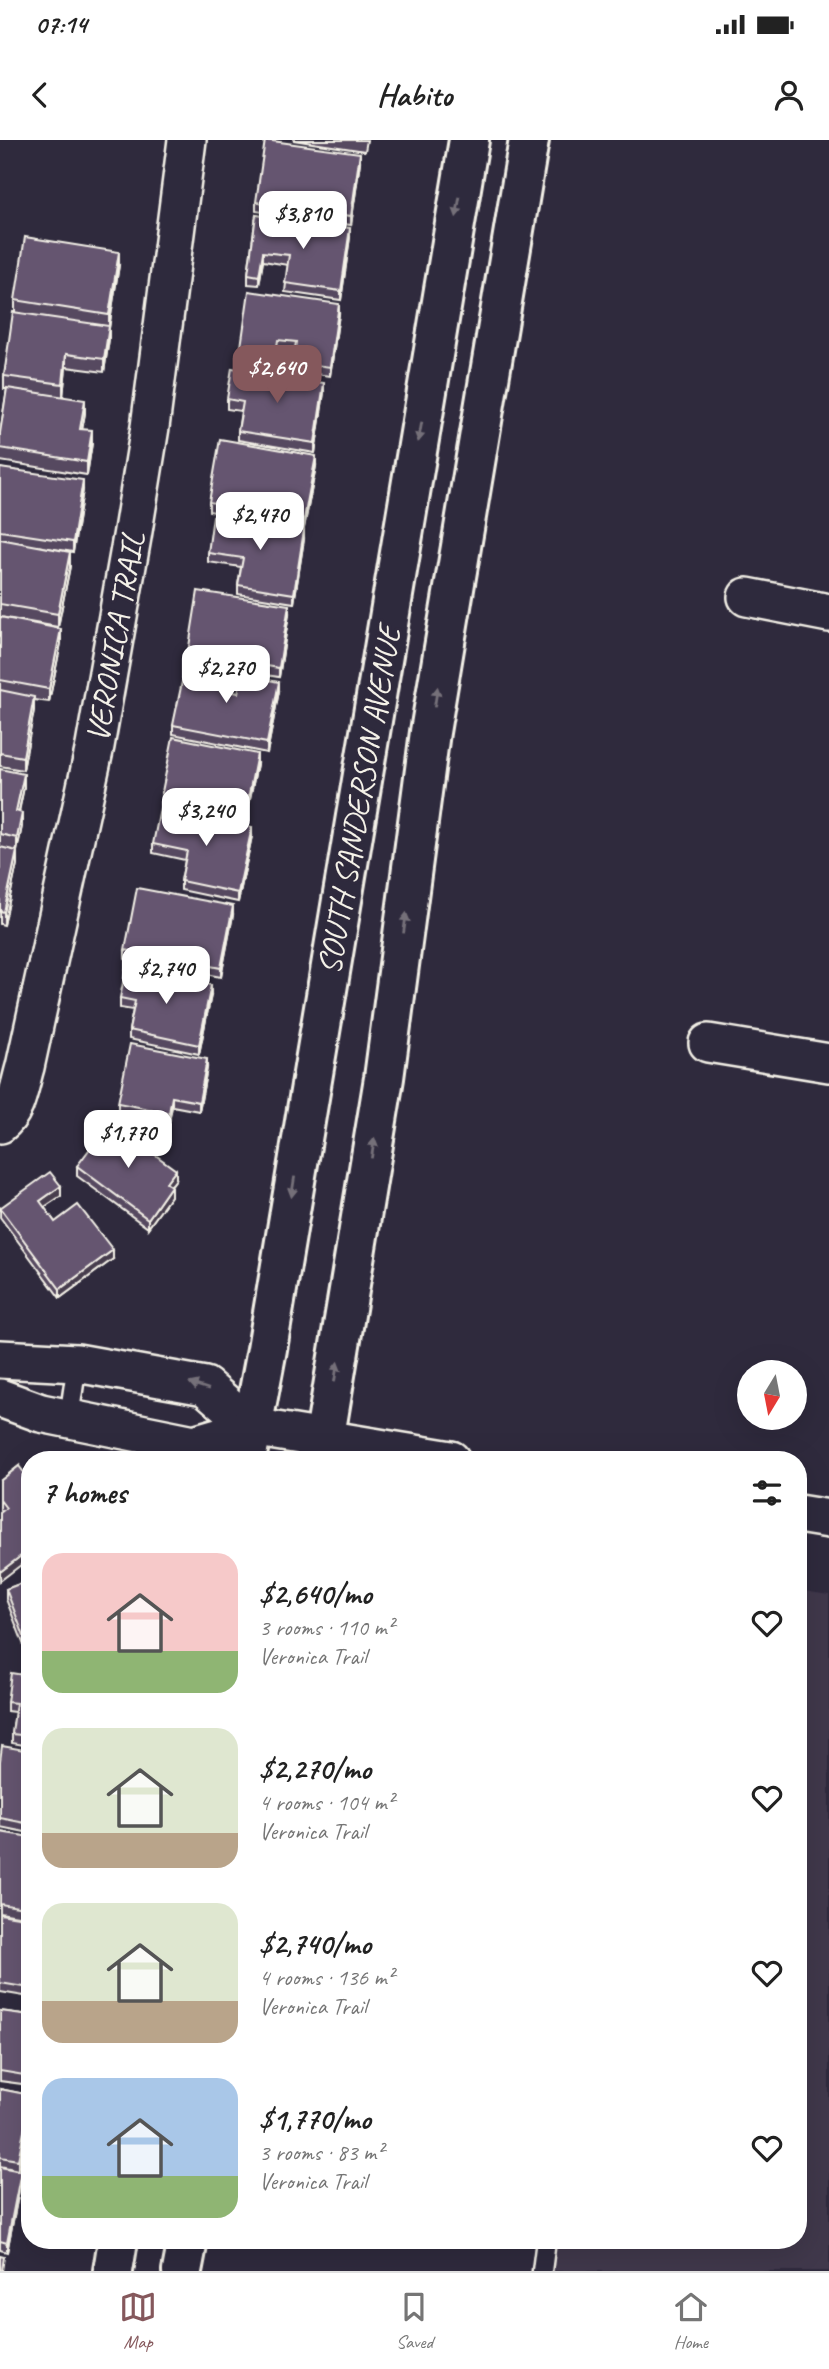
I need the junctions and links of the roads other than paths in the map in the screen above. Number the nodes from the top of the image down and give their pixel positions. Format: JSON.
{"nodes":[{"id":1,"x":187,"y":140,"type":"edge"},
{"id":2,"x":469,"y":140,"type":"edge"},
{"id":3,"x":529,"y":140,"type":"edge"},
{"id":4,"x":747,"y":597,"type":"dead end"},
{"id":5,"x":829,"y":613,"type":"edge"},
{"id":6,"x":708,"y":1043,"type":"dead end"},
{"id":7,"x":829,"y":1063,"type":"edge"},
{"id":8,"x":0,"y":1124,"type":"edge"},
{"id":9,"x":0,"y":1359,"type":"edge"},
{"id":10,"x":77,"y":1363,"type":"junction"},
{"id":11,"x":0,"y":1398,"type":"edge"},
{"id":12,"x":69,"y":1419,"type":"junction"},
{"id":13,"x":249,"y":1443,"type":"edge"},
{"id":14,"x":323,"y":1450,"type":"edge"},
{"id":15,"x":807,"y":1515,"type":"edge"},
{"id":16,"x":829,"y":1519,"type":"edge"},
{"id":17,"x":117,"y":2249,"type":"edge"},
{"id":18,"x":187,"y":2249,"type":"edge"},
{"id":19,"x":545,"y":2249,"type":"edge"},
{"id":20,"x":113,"y":2271,"type":"edge"},
{"id":21,"x":183,"y":2271,"type":"edge"},
{"id":22,"x":542,"y":2271,"type":"edge"}],
"edges":[{"from":1,"to":8,"type":"street","name":"VERONICA TRAIL"},
{"from":2,"to":13,"type":"main road","name":"SOUTH SANDERSON AVENUE","one_way":true},
{"from":14,"to":3,"type":"main road","name":"SOUTH SANDERSON AVENUE","one_way":true},
{"from":4,"to":5,"type":"street"},
{"from":6,"to":7,"type":"street"},
{"from":9,"to":10,"type":"street"},
{"from":10,"to":12,"type":"lane"},
{"from":13,"to":10,"type":"street","one_way":true},
{"from":11,"to":12,"type":"street"},
{"from":12,"to":13,"type":"street"},
{"from":13,"to":14,"type":"street"},
{"from":15,"to":16,"type":"street"},
{"from":17,"to":20,"type":"main road"},
{"from":18,"to":21,"type":"main road"},
{"from":19,"to":22,"type":"lane"}]}
